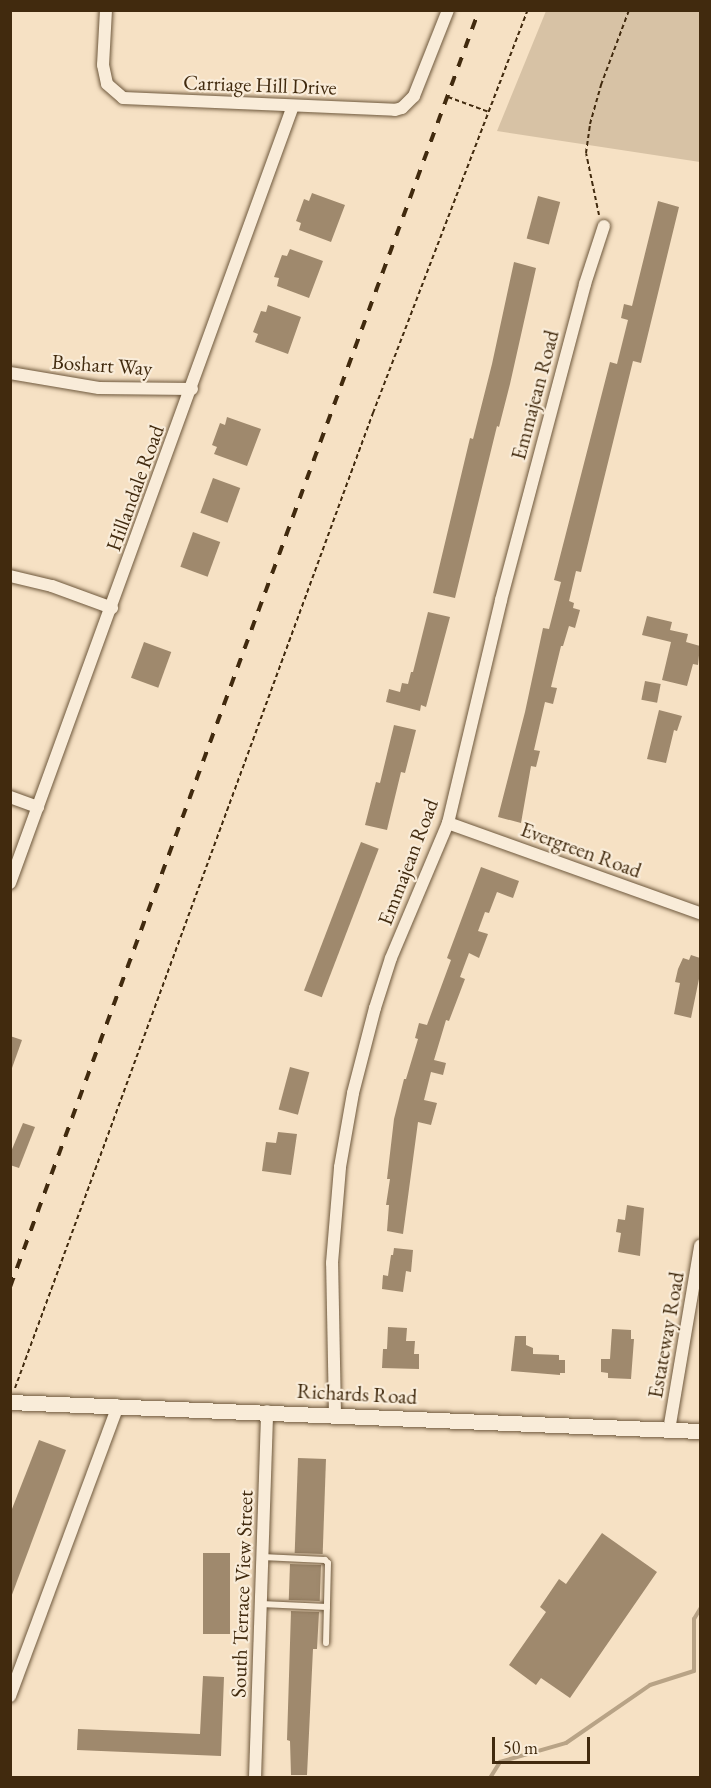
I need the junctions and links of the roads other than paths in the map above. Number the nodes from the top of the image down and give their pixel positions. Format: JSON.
{"nodes":[{"id":1,"x":106,"y":10,"type":"edge"},
{"id":2,"x":448,"y":10,"type":"edge"},
{"id":3,"x":293,"y":106,"type":"junction"},
{"id":4,"x":604,"y":226,"type":"road end"},
{"id":5,"x":10,"y":373,"type":"edge"},
{"id":6,"x":192,"y":388,"type":"junction"},
{"id":7,"x":10,"y":576,"type":"edge"},
{"id":8,"x":112,"y":608,"type":"junction"},
{"id":9,"x":10,"y":797,"type":"edge"},
{"id":10,"x":38,"y":807,"type":"junction"},
{"id":11,"x":448,"y":823,"type":"junction"},
{"id":12,"x":10,"y":883,"type":"edge"},
{"id":13,"x":700,"y":913,"type":"edge"},
{"id":14,"x":700,"y":1245,"type":"edge"},
{"id":15,"x":13,"y":1395,"type":"edge"},
{"id":16,"x":118,"y":1405,"type":"junction"},
{"id":17,"x":267,"y":1411,"type":"junction"},
{"id":18,"x":335,"y":1414,"type":"junction"},
{"id":19,"x":669,"y":1430,"type":"junction"},
{"id":20,"x":700,"y":1431,"type":"edge"},
{"id":21,"x":262,"y":1557,"type":"junction"},
{"id":22,"x":261,"y":1604,"type":"junction"},
{"id":23,"x":327,"y":1608,"type":"junction"},
{"id":24,"x":326,"y":1643,"type":"dead end"},
{"id":25,"x":10,"y":1696,"type":"edge"},
{"id":26,"x":255,"y":1778,"type":"edge"}],
"edges":[{"from":1,"to":3,"type":"street","name":"Carriage Hill Drive"},
{"from":2,"to":3,"type":"street","name":"Carriage Hill Drive"},
{"from":3,"to":6,"type":"street","name":"Hillandale Road"},
{"from":4,"to":11,"type":"street","name":"Emmajean Road"},
{"from":5,"to":6,"type":"street","name":"Boshart Way"},
{"from":6,"to":8,"type":"street","name":"Hillandale Road"},
{"from":7,"to":8,"type":"street"},
{"from":8,"to":10,"type":"street","name":"Hillandale Road"},
{"from":9,"to":10,"type":"street"},
{"from":10,"to":12,"type":"street","name":"Hillandale Road"},
{"from":11,"to":13,"type":"street","name":"Evergreen Road"},
{"from":11,"to":18,"type":"street","name":"Emmajean Road"},
{"from":14,"to":19,"type":"street","name":"Estateway Road"},
{"from":15,"to":16,"type":"street","name":"Richards Road"},
{"from":16,"to":17,"type":"street","name":"Richards Road"},
{"from":16,"to":25,"type":"street"},
{"from":17,"to":18,"type":"street","name":"Richards Road"},
{"from":17,"to":21,"type":"street","name":"South Terrace View Street"},
{"from":18,"to":19,"type":"street","name":"Richards Road"},
{"from":19,"to":20,"type":"street","name":"Richards Road"},
{"from":21,"to":22,"type":"street","name":"South Terrace View Street"},
{"from":21,"to":23,"type":"lane"},
{"from":22,"to":23,"type":"lane"},
{"from":22,"to":26,"type":"street","name":"South Terrace View Street"},
{"from":23,"to":24,"type":"lane"}]}
